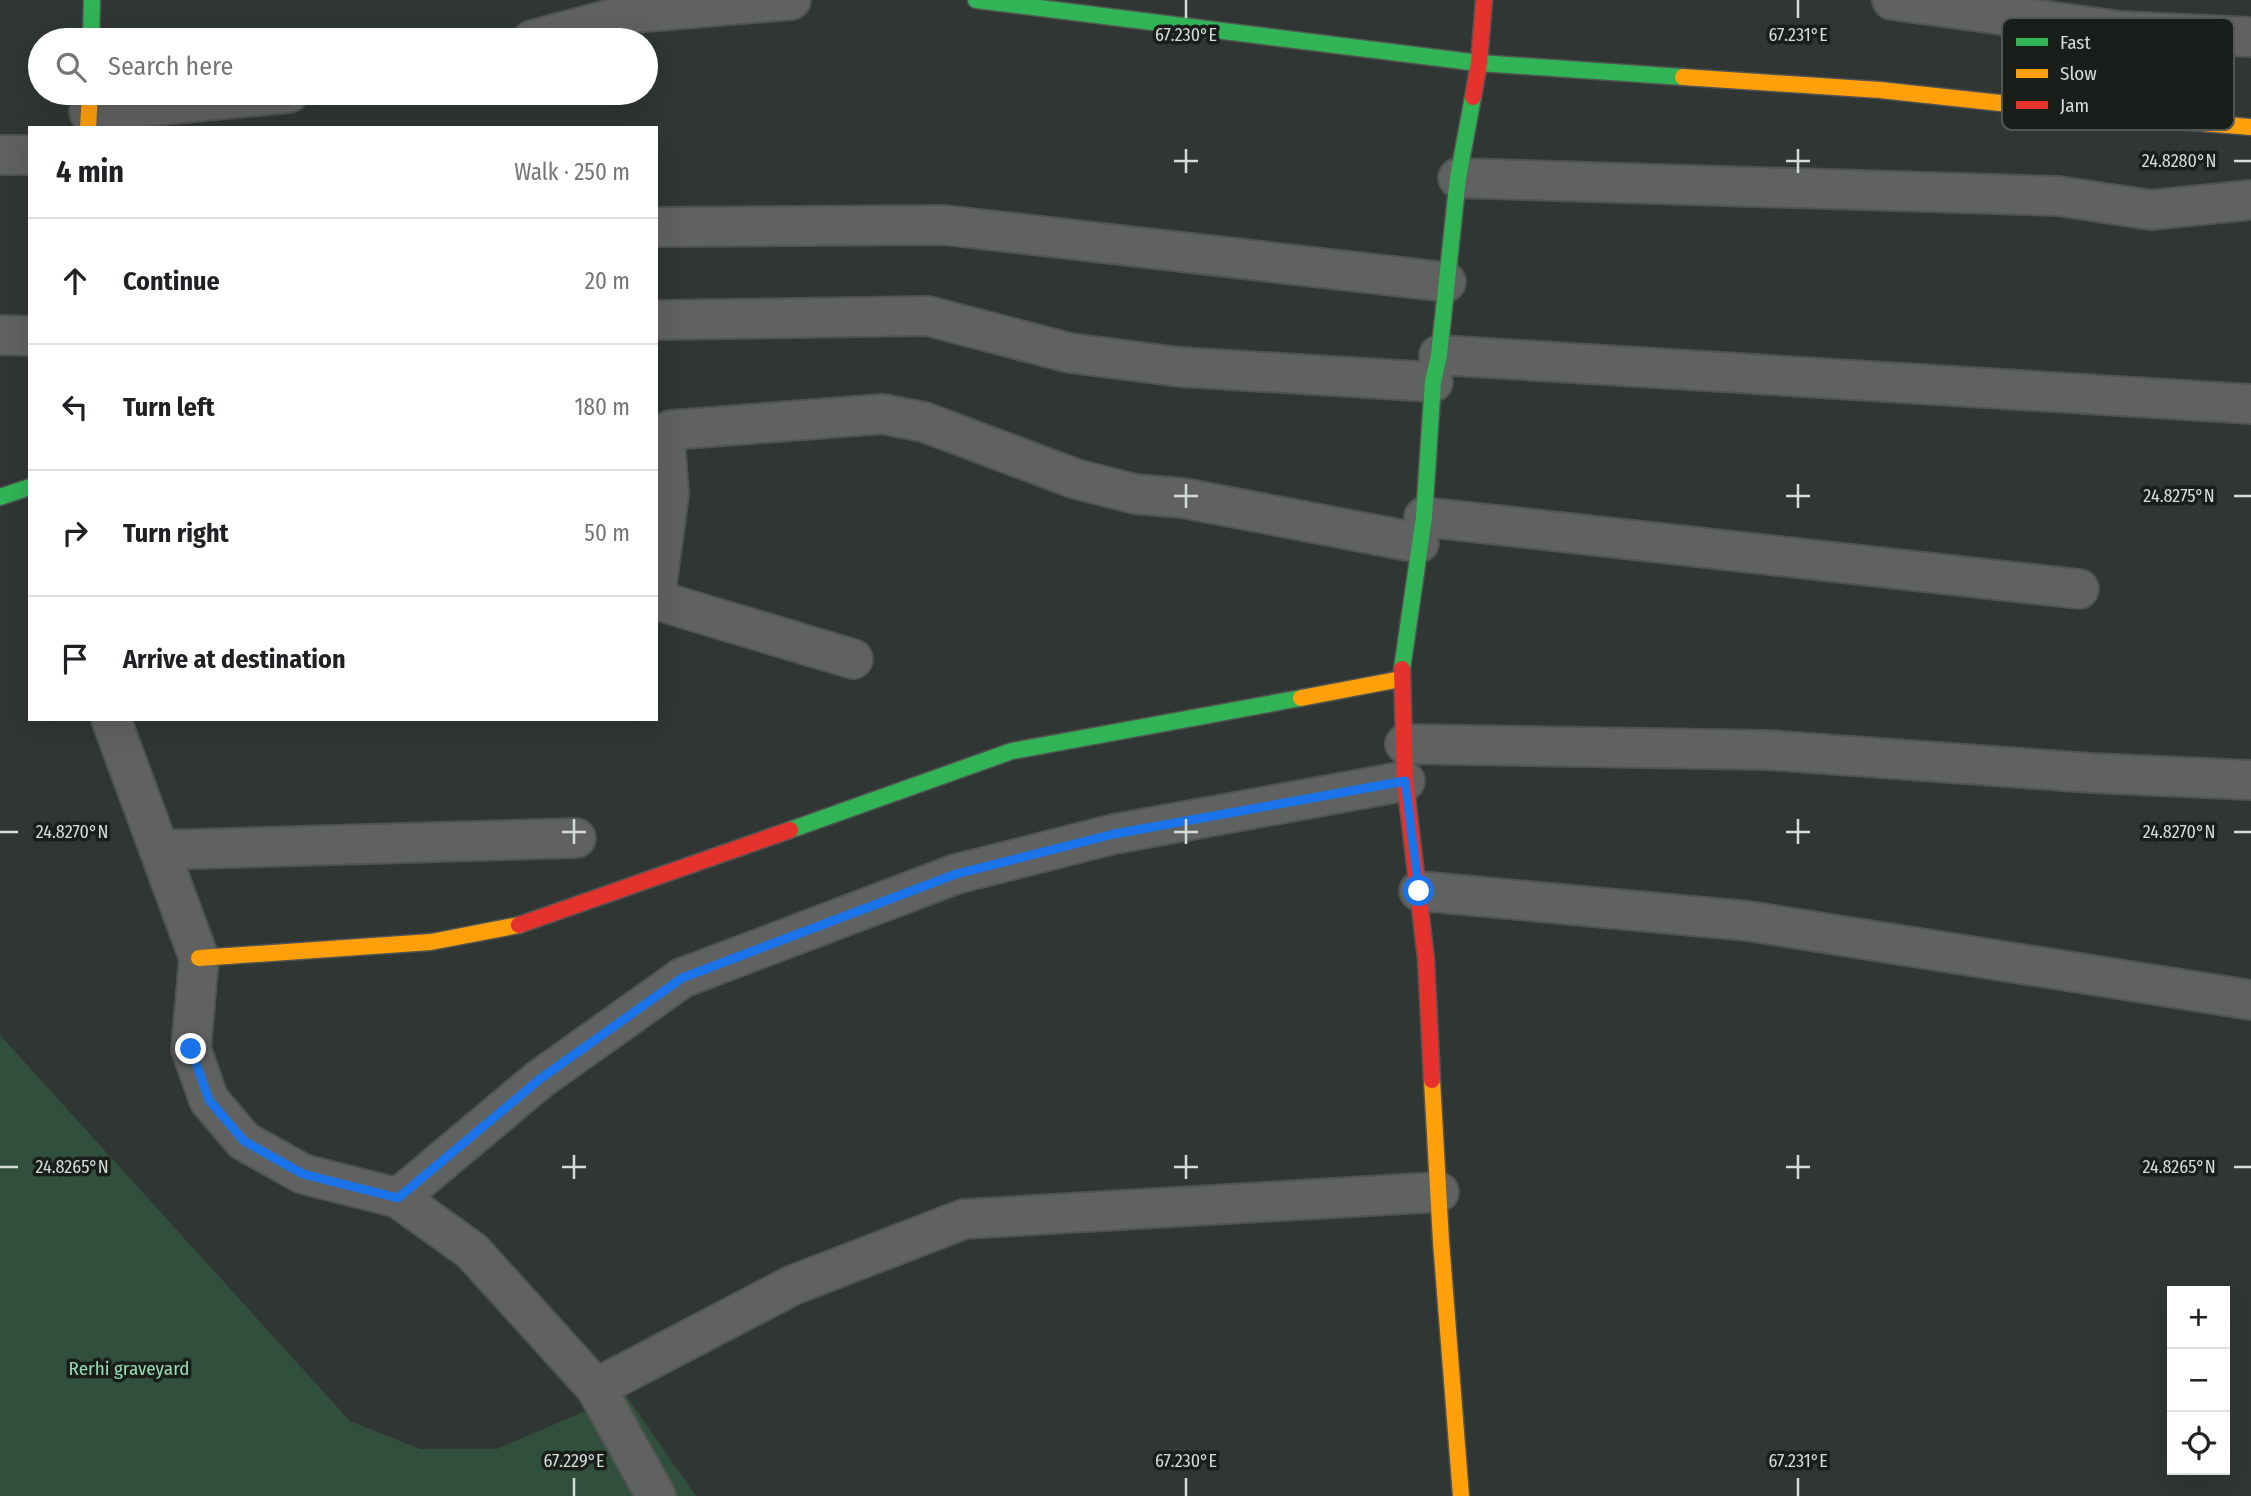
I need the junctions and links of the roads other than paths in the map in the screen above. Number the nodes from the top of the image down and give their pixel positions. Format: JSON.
{"nodes":[{"id":1,"x":92,"y":0,"type":"edge"},
{"id":2,"x":791,"y":0,"type":"edge"},
{"id":3,"x":976,"y":0,"type":"edge"},
{"id":4,"x":1484,"y":0,"type":"edge"},
{"id":5,"x":1892,"y":0,"type":"edge"},
{"id":6,"x":2123,"y":16,"type":"edge"},
{"id":7,"x":91,"y":28,"type":"edge"},
{"id":8,"x":577,"y":28,"type":"edge"},
{"id":9,"x":1479,"y":63,"type":"junction"},
{"id":10,"x":2002,"y":103,"type":"edge"},
{"id":11,"x":156,"y":105,"type":"edge"},
{"id":12,"x":89,"y":111,"type":"edge"},
{"id":13,"x":0,"y":155,"type":"edge"},
{"id":14,"x":28,"y":155,"type":"edge"},
{"id":15,"x":1458,"y":178,"type":"junction"},
{"id":16,"x":2251,"y":200,"type":"edge"},
{"id":17,"x":658,"y":227,"type":"edge"},
{"id":18,"x":1446,"y":282,"type":"junction"},
{"id":19,"x":658,"y":320,"type":"edge"},
{"id":20,"x":0,"y":335,"type":"edge"},
{"id":21,"x":28,"y":336,"type":"edge"},
{"id":22,"x":1436,"y":368,"type":"junction"},
{"id":23,"x":2251,"y":404,"type":"edge"},
{"id":24,"x":28,"y":487,"type":"edge"},
{"id":25,"x":0,"y":497,"type":"edge"},
{"id":26,"x":1421,"y":530,"type":"junction"},
{"id":27,"x":658,"y":577,"type":"edge"},
{"id":28,"x":2079,"y":589,"type":"dead end"},
{"id":29,"x":658,"y":601,"type":"edge"},
{"id":30,"x":853,"y":659,"type":"dead end"},
{"id":31,"x":1401,"y":679,"type":"junction"},
{"id":32,"x":112,"y":721,"type":"edge"},
{"id":33,"x":1405,"y":744,"type":"junction"},
{"id":34,"x":2251,"y":780,"type":"edge"},
{"id":35,"x":1405,"y":781,"type":"junction"},
{"id":36,"x":576,"y":838,"type":"dead end"},
{"id":37,"x":159,"y":850,"type":"junction"},
{"id":38,"x":1419,"y":891,"type":"junction"},
{"id":39,"x":199,"y":958,"type":"junction"},
{"id":40,"x":2251,"y":1000,"type":"edge"},
{"id":41,"x":1439,"y":1192,"type":"junction"},
{"id":42,"x":398,"y":1198,"type":"junction"},
{"id":43,"x":596,"y":1388,"type":"junction"},
{"id":44,"x":656,"y":1496,"type":"edge"},
{"id":45,"x":1461,"y":1496,"type":"edge"}],
"edges":[{"from":1,"to":7,"type":"street"},
{"from":2,"to":8,"type":"street"},
{"from":3,"to":9,"type":"street"},
{"from":4,"to":9,"type":"street"},
{"from":5,"to":6,"type":"street"},
{"from":9,"to":10,"type":"street"},
{"from":9,"to":15,"type":"street"},
{"from":11,"to":12,"type":"street"},
{"from":13,"to":14,"type":"street"},
{"from":15,"to":16,"type":"street"},
{"from":15,"to":18,"type":"street"},
{"from":17,"to":18,"type":"street"},
{"from":18,"to":22,"type":"street"},
{"from":19,"to":22,"type":"street"},
{"from":20,"to":21,"type":"street"},
{"from":22,"to":23,"type":"street"},
{"from":22,"to":26,"type":"street"},
{"from":24,"to":25,"type":"street"},
{"from":26,"to":27,"type":"street"},
{"from":26,"to":28,"type":"street"},
{"from":26,"to":31,"type":"street"},
{"from":29,"to":30,"type":"street"},
{"from":31,"to":33,"type":"street"},
{"from":31,"to":39,"type":"street"},
{"from":32,"to":37,"type":"street"},
{"from":33,"to":34,"type":"street"},
{"from":33,"to":35,"type":"street"},
{"from":35,"to":38,"type":"street"},
{"from":35,"to":42,"type":"street"},
{"from":36,"to":37,"type":"street"},
{"from":37,"to":39,"type":"street"},
{"from":38,"to":40,"type":"street"},
{"from":38,"to":41,"type":"street"},
{"from":39,"to":42,"type":"street"},
{"from":41,"to":43,"type":"street"},
{"from":41,"to":45,"type":"street"},
{"from":42,"to":43,"type":"street"},
{"from":43,"to":44,"type":"street"}]}
